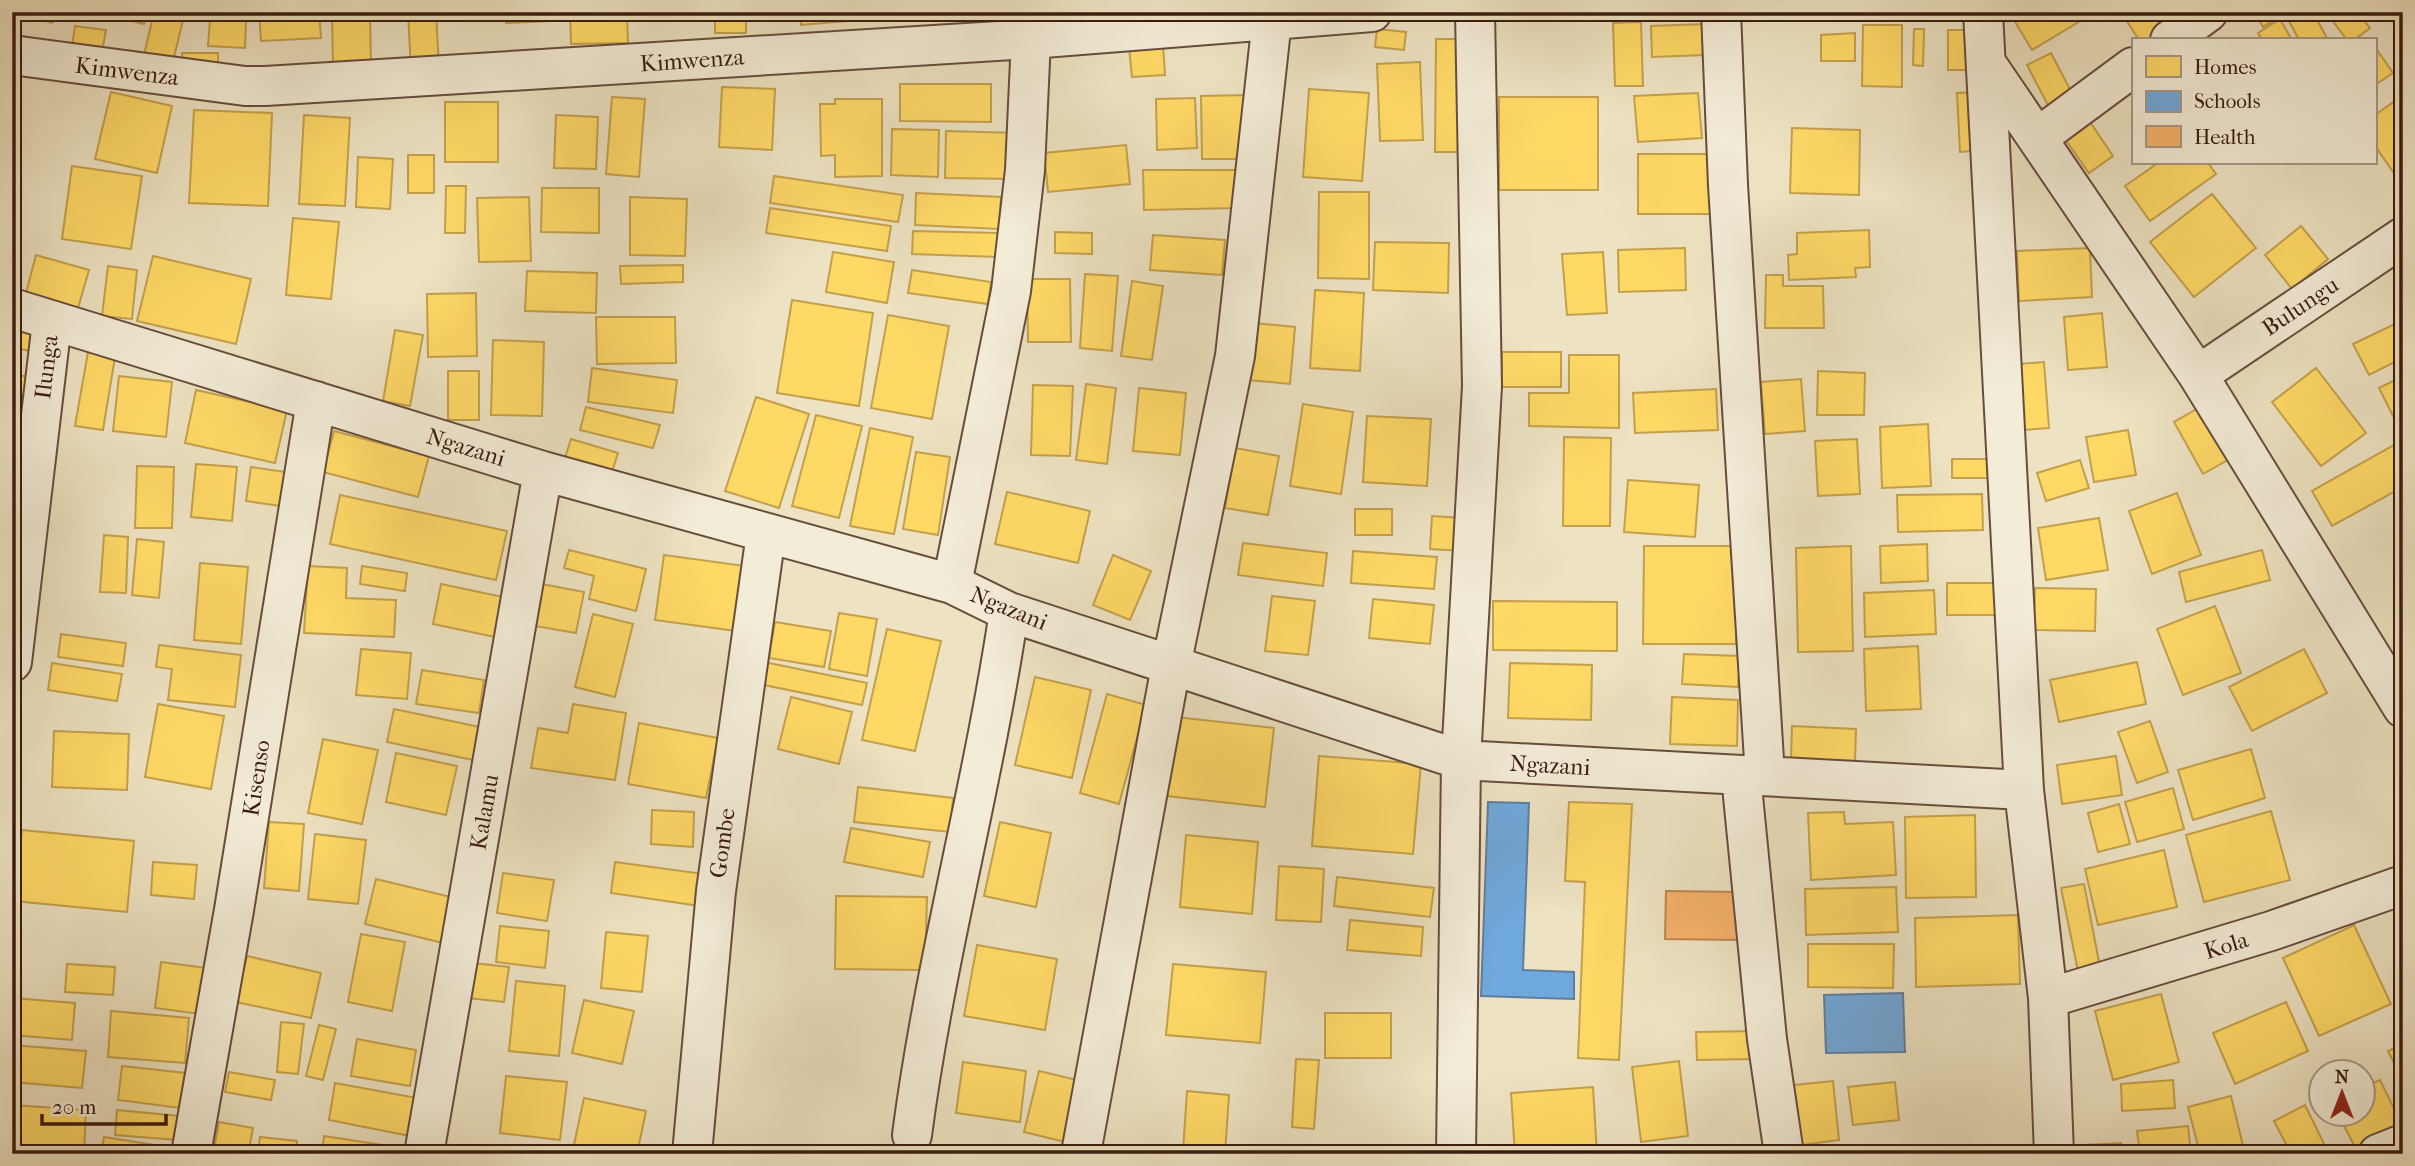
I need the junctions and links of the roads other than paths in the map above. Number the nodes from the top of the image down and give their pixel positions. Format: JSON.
{"nodes":[{"id":1,"x":1373,"y":12,"type":"edge"},
{"id":2,"x":1475,"y":12,"type":"edge"},
{"id":3,"x":1721,"y":12,"type":"edge"},
{"id":4,"x":1983,"y":12,"type":"edge"},
{"id":5,"x":2208,"y":12,"type":"edge"},
{"id":6,"x":1272,"y":20,"type":"junction"},
{"id":7,"x":1028,"y":25,"type":"edge"},
{"id":8,"x":2173,"y":38,"type":"edge"},
{"id":9,"x":12,"y":55,"type":"edge"},
{"id":10,"x":1986,"y":63,"type":"junction"},
{"id":11,"x":2132,"y":68,"type":"edge"},
{"id":12,"x":2037,"y":138,"type":"junction"},
{"id":13,"x":2403,"y":237,"type":"edge"},
{"id":14,"x":12,"y":308,"type":"edge"},
{"id":15,"x":52,"y":321,"type":"junction"},
{"id":16,"x":2198,"y":375,"type":"junction"},
{"id":17,"x":316,"y":401,"type":"junction"},
{"id":18,"x":543,"y":471,"type":"junction"},
{"id":19,"x":766,"y":534,"type":"junction"},
{"id":20,"x":952,"y":584,"type":"junction"},
{"id":21,"x":1009,"y":612,"type":"junction"},
{"id":22,"x":12,"y":662,"type":"edge"},
{"id":23,"x":1171,"y":666,"type":"junction"},
{"id":24,"x":2403,"y":708,"type":"edge"},
{"id":25,"x":1461,"y":760,"type":"junction"},
{"id":26,"x":1753,"y":776,"type":"junction"},
{"id":27,"x":2024,"y":790,"type":"junction"},
{"id":28,"x":2403,"y":885,"type":"edge"},
{"id":29,"x":2048,"y":998,"type":"junction"},
{"id":30,"x":912,"y":1135,"type":"dead end"},
{"id":31,"x":2403,"y":1144,"type":"edge"},
{"id":32,"x":1080,"y":1153,"type":"edge"},
{"id":33,"x":191,"y":1154,"type":"edge"},
{"id":34,"x":424,"y":1154,"type":"edge"},
{"id":35,"x":692,"y":1154,"type":"edge"},
{"id":36,"x":1456,"y":1154,"type":"edge"},
{"id":37,"x":1784,"y":1154,"type":"edge"},
{"id":38,"x":2053,"y":1154,"type":"edge"},
{"id":39,"x":2378,"y":1154,"type":"edge"}],
"edges":[{"from":1,"to":6,"type":"street","name":"Kimwenza"},
{"from":2,"to":25,"type":"street"},
{"from":3,"to":26,"type":"street"},
{"from":4,"to":10,"type":"street"},
{"from":5,"to":8,"type":"street"},
{"from":6,"to":7,"type":"street","name":"Kimwenza"},
{"from":6,"to":23,"type":"street"},
{"from":7,"to":9,"type":"street","name":"Kimwenza"},
{"from":7,"to":20,"type":"street"},
{"from":10,"to":12,"type":"street"},
{"from":10,"to":27,"type":"street"},
{"from":11,"to":12,"type":"street"},
{"from":12,"to":16,"type":"street"},
{"from":13,"to":16,"type":"street","name":"Bulungu"},
{"from":14,"to":15,"type":"street","name":"Ngazani"},
{"from":15,"to":17,"type":"street","name":"Ngazani"},
{"from":15,"to":22,"type":"street","name":"Ilunga"},
{"from":16,"to":24,"type":"street"},
{"from":17,"to":18,"type":"street","name":"Ngazani"},
{"from":17,"to":33,"type":"street","name":"Kisenso"},
{"from":18,"to":19,"type":"street","name":"Ngazani"},
{"from":18,"to":34,"type":"street","name":"Kalamu"},
{"from":19,"to":20,"type":"street","name":"Ngazani"},
{"from":19,"to":35,"type":"street","name":"Gombe"},
{"from":20,"to":21,"type":"street","name":"Ngazani"},
{"from":21,"to":23,"type":"street","name":"Ngazani"},
{"from":21,"to":30,"type":"street"},
{"from":23,"to":25,"type":"street","name":"Ngazani"},
{"from":23,"to":32,"type":"street"},
{"from":25,"to":26,"type":"street","name":"Ngazani"},
{"from":25,"to":36,"type":"street"},
{"from":26,"to":27,"type":"street","name":"Ngazani"},
{"from":26,"to":37,"type":"street"},
{"from":27,"to":29,"type":"street"},
{"from":28,"to":29,"type":"street","name":"Kola"},
{"from":29,"to":38,"type":"street"},
{"from":31,"to":39,"type":"street"}]}
